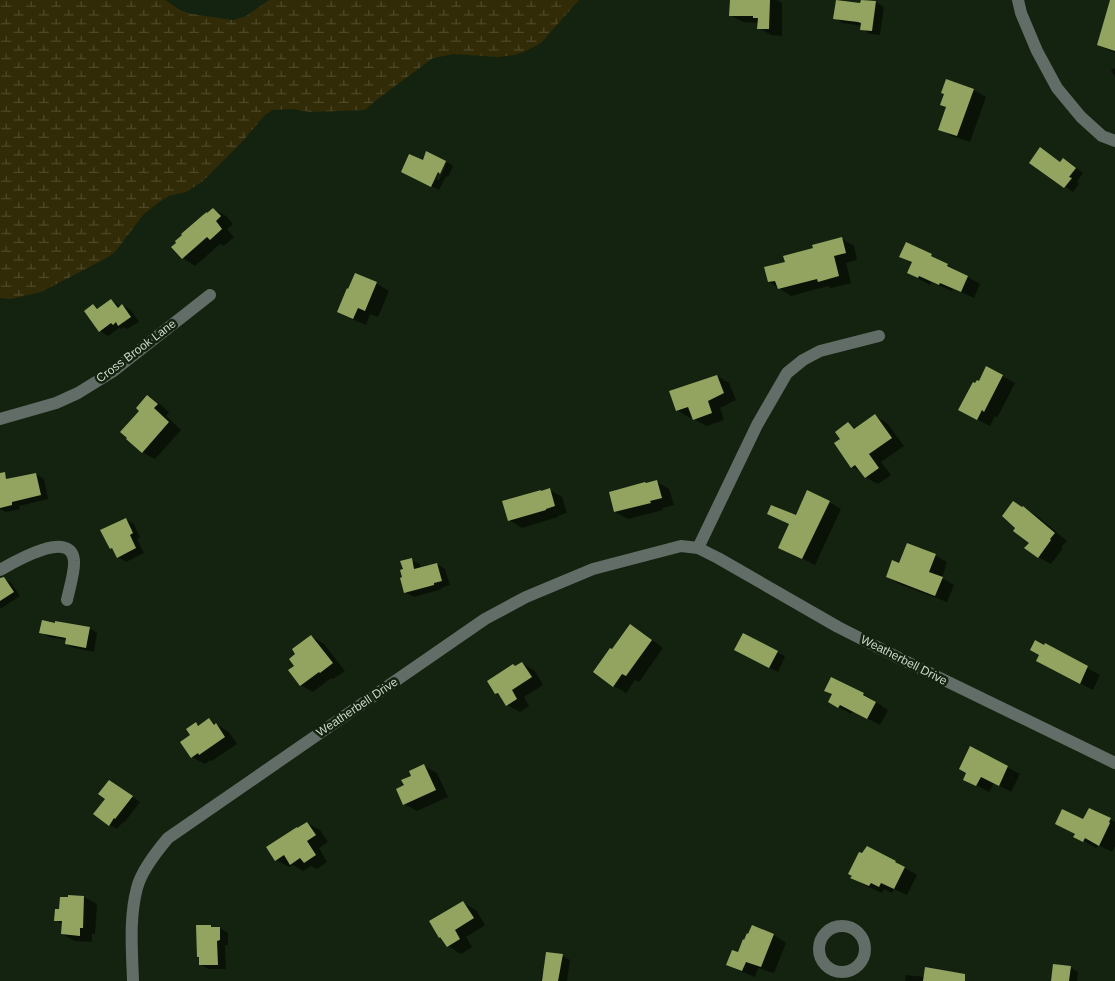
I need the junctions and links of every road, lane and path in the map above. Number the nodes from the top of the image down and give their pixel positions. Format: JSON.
{"nodes":[{"id":1,"x":1018,"y":0,"type":"edge"},
{"id":2,"x":1115,"y":141,"type":"edge"},
{"id":3,"x":210,"y":295,"type":"dead end"},
{"id":4,"x":879,"y":336,"type":"dead end"},
{"id":5,"x":0,"y":419,"type":"edge"},
{"id":6,"x":698,"y":548,"type":"junction"},
{"id":7,"x":0,"y":570,"type":"edge"},
{"id":8,"x":68,"y":600,"type":"dead end"},
{"id":9,"x":1115,"y":763,"type":"edge"},
{"id":10,"x":133,"y":981,"type":"edge"}],
"edges":[{"from":1,"to":2,"type":"street"},
{"from":3,"to":5,"type":"street","name":"Cross Brook Lane"},
{"from":4,"to":6,"type":"street"},
{"from":6,"to":9,"type":"street","name":"Weatherbell Drive"},
{"from":6,"to":10,"type":"street","name":"Weatherbell Drive"},
{"from":7,"to":8,"type":"street"}]}
